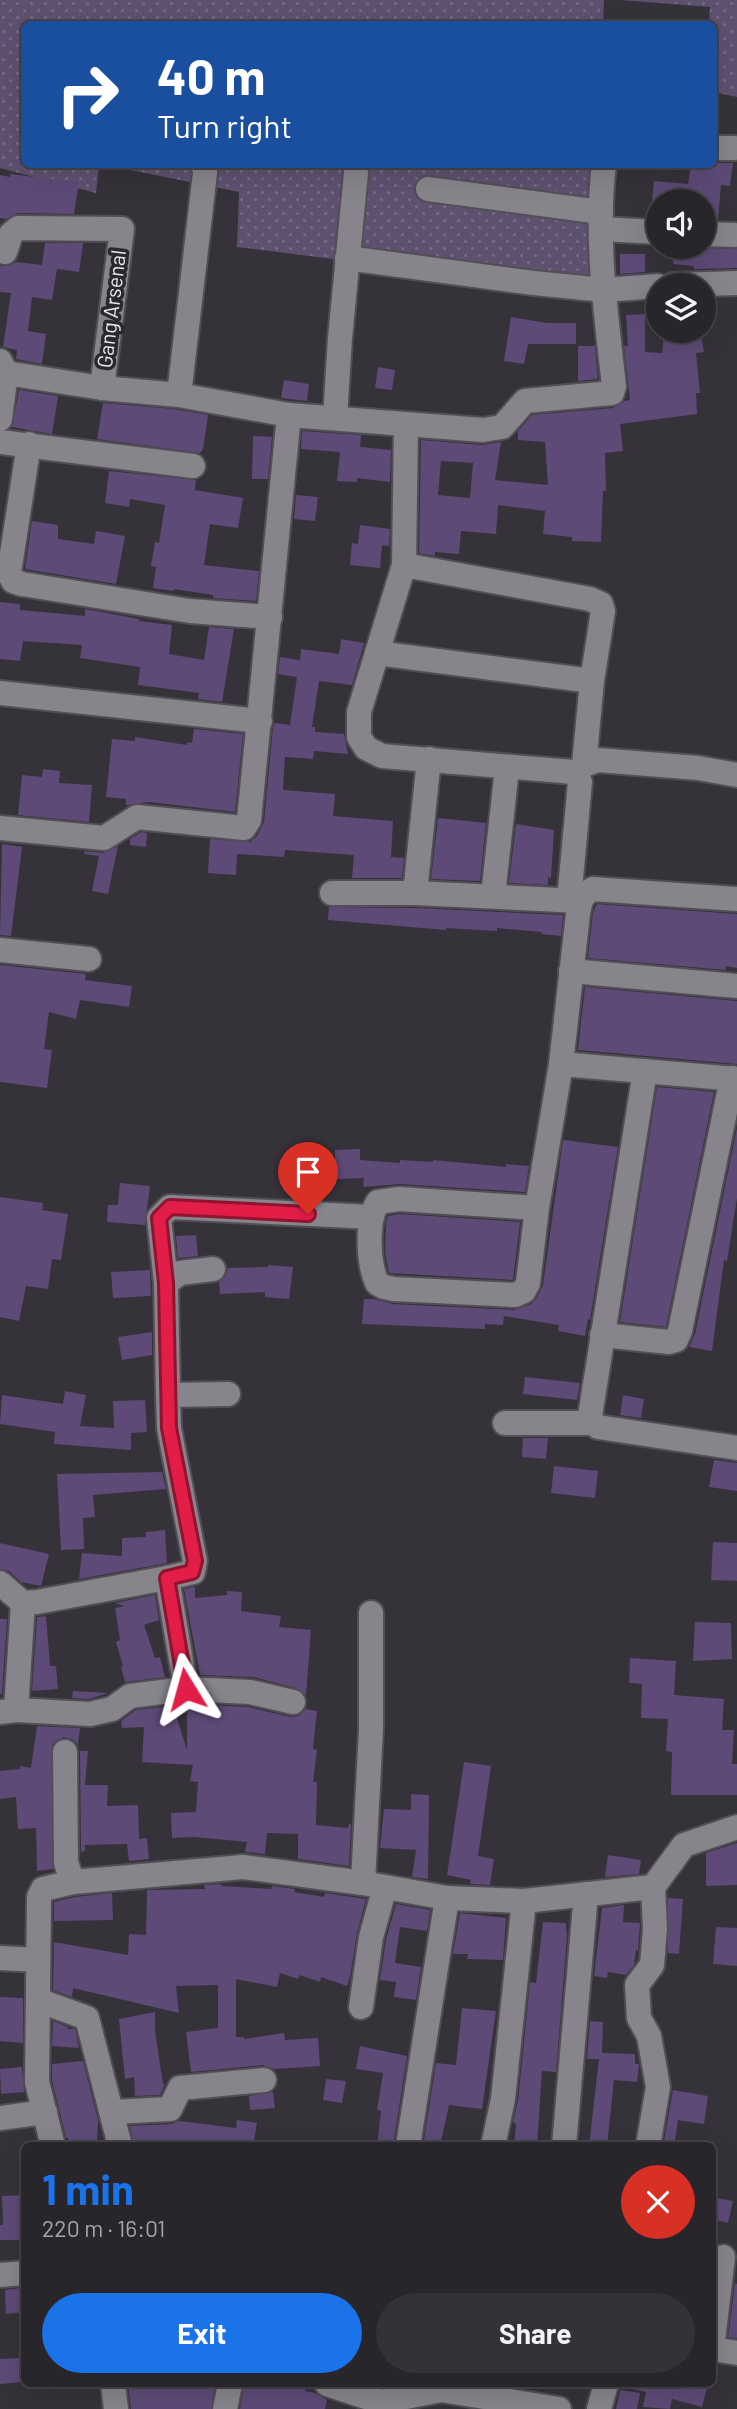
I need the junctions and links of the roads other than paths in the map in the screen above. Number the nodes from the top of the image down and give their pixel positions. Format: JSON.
{"nodes":[{"id":1,"x":205,"y":168,"type":"edge"},
{"id":2,"x":604,"y":168,"type":"edge"},
{"id":3,"x":356,"y":173,"type":"dead end"},
{"id":4,"x":428,"y":189,"type":"dead end"},
{"id":5,"x":601,"y":220,"type":"junction"},
{"id":6,"x":646,"y":229,"type":"edge"},
{"id":7,"x":716,"y":234,"type":"edge"},
{"id":8,"x":736,"y":235,"type":"edge"},
{"id":9,"x":5,"y":252,"type":"dead end"},
{"id":10,"x":346,"y":258,"type":"junction"},
{"id":11,"x":737,"y":283,"type":"edge"},
{"id":12,"x":716,"y":284,"type":"edge"},
{"id":13,"x":646,"y":287,"type":"edge"},
{"id":14,"x":604,"y":290,"type":"junction"},
{"id":15,"x":3,"y":367,"type":"edge"},
{"id":16,"x":102,"y":388,"type":"junction"},
{"id":17,"x":179,"y":395,"type":"junction"},
{"id":18,"x":289,"y":415,"type":"junction"},
{"id":19,"x":335,"y":417,"type":"junction"},
{"id":20,"x":0,"y":419,"type":"edge"},
{"id":21,"x":406,"y":425,"type":"junction"},
{"id":22,"x":0,"y":442,"type":"edge"},
{"id":23,"x":29,"y":444,"type":"junction"},
{"id":24,"x":193,"y":466,"type":"dead end"},
{"id":25,"x":404,"y":565,"type":"junction"},
{"id":26,"x":270,"y":617,"type":"junction"},
{"id":27,"x":377,"y":653,"type":"junction"},
{"id":28,"x":592,"y":681,"type":"junction"},
{"id":29,"x":0,"y":693,"type":"edge"},
{"id":30,"x":260,"y":721,"type":"junction"},
{"id":31,"x":429,"y":759,"type":"junction"},
{"id":32,"x":507,"y":768,"type":"junction"},
{"id":33,"x":580,"y":769,"type":"junction"},
{"id":34,"x":737,"y":775,"type":"edge"},
{"id":35,"x":0,"y":828,"type":"edge"},
{"id":36,"x":332,"y":893,"type":"dead end"},
{"id":37,"x":415,"y":893,"type":"junction"},
{"id":38,"x":493,"y":897,"type":"junction"},
{"id":39,"x":737,"y":898,"type":"edge"},
{"id":40,"x":575,"y":901,"type":"junction"},
{"id":41,"x":0,"y":950,"type":"edge"},
{"id":42,"x":89,"y":959,"type":"dead end"},
{"id":43,"x":571,"y":971,"type":"junction"},
{"id":44,"x":737,"y":986,"type":"edge"},
{"id":45,"x":561,"y":1064,"type":"junction"},
{"id":46,"x":645,"y":1071,"type":"junction"},
{"id":47,"x":734,"y":1078,"type":"edge"},
{"id":48,"x":537,"y":1208,"type":"junction"},
{"id":49,"x":372,"y":1217,"type":"junction"},
{"id":50,"x":213,"y":1269,"type":"dead end"},
{"id":51,"x":166,"y":1283,"type":"junction"},
{"id":52,"x":602,"y":1335,"type":"junction"},
{"id":53,"x":228,"y":1394,"type":"dead end"},
{"id":54,"x":169,"y":1395,"type":"junction"},
{"id":55,"x":505,"y":1423,"type":"dead end"},
{"id":56,"x":593,"y":1423,"type":"junction"},
{"id":57,"x":737,"y":1448,"type":"edge"},
{"id":58,"x":167,"y":1578,"type":"junction"},
{"id":59,"x":0,"y":1583,"type":"edge"},
{"id":60,"x":23,"y":1602,"type":"junction"},
{"id":61,"x":371,"y":1613,"type":"dead end"},
{"id":62,"x":186,"y":1689,"type":"junction"},
{"id":63,"x":293,"y":1702,"type":"dead end"},
{"id":64,"x":8,"y":1711,"type":"edge"},
{"id":65,"x":65,"y":1752,"type":"dead end"},
{"id":66,"x":737,"y":1826,"type":"edge"},
{"id":67,"x":73,"y":1882,"type":"junction"},
{"id":68,"x":374,"y":1885,"type":"junction"},
{"id":69,"x":653,"y":1887,"type":"junction"},
{"id":70,"x":586,"y":1895,"type":"junction"},
{"id":71,"x":447,"y":1898,"type":"junction"},
{"id":72,"x":524,"y":1901,"type":"junction"},
{"id":73,"x":0,"y":1958,"type":"edge"},
{"id":74,"x":38,"y":1960,"type":"junction"},
{"id":75,"x":38,"y":2000,"type":"junction"},
{"id":76,"x":361,"y":2007,"type":"dead end"},
{"id":77,"x":264,"y":2080,"type":"dead end"},
{"id":78,"x":45,"y":2112,"type":"junction"},
{"id":79,"x":112,"y":2112,"type":"junction"},
{"id":80,"x":0,"y":2118,"type":"edge"},
{"id":81,"x":52,"y":2142,"type":"edge"},
{"id":82,"x":119,"y":2142,"type":"edge"},
{"id":83,"x":409,"y":2142,"type":"edge"},
{"id":84,"x":494,"y":2142,"type":"edge"},
{"id":85,"x":564,"y":2142,"type":"edge"},
{"id":86,"x":649,"y":2142,"type":"edge"},
{"id":87,"x":723,"y":2257,"type":"dead end"},
{"id":88,"x":21,"y":2273,"type":"edge"},
{"id":89,"x":0,"y":2275,"type":"edge"},
{"id":90,"x":716,"y":2316,"type":"edge"},
{"id":91,"x":716,"y":2350,"type":"edge"},
{"id":92,"x":737,"y":2353,"type":"edge"},
{"id":93,"x":113,"y":2387,"type":"edge"},
{"id":94,"x":229,"y":2387,"type":"edge"},
{"id":95,"x":333,"y":2387,"type":"edge"},
{"id":96,"x":442,"y":2387,"type":"edge"},
{"id":97,"x":605,"y":2387,"type":"edge"},
{"id":98,"x":370,"y":2404,"type":"edge"},
{"id":99,"x":116,"y":2409,"type":"edge"},
{"id":100,"x":225,"y":2409,"type":"edge"},
{"id":101,"x":559,"y":2409,"type":"edge"},
{"id":102,"x":599,"y":2409,"type":"edge"}],
"edges":[{"from":1,"to":17,"type":"street"},
{"from":2,"to":5,"type":"street"},
{"from":3,"to":10,"type":"street"},
{"from":4,"to":5,"type":"street"},
{"from":5,"to":6,"type":"street"},
{"from":5,"to":14,"type":"street"},
{"from":7,"to":8,"type":"street"},
{"from":9,"to":16,"type":"street","name":"Gang Arsenal"},
{"from":10,"to":14,"type":"street"},
{"from":10,"to":19,"type":"street"},
{"from":11,"to":12,"type":"street"},
{"from":13,"to":14,"type":"street"},
{"from":14,"to":21,"type":"street"},
{"from":15,"to":16,"type":"street"},
{"from":15,"to":20,"type":"street"},
{"from":16,"to":17,"type":"street"},
{"from":17,"to":18,"type":"street"},
{"from":18,"to":19,"type":"street"},
{"from":18,"to":26,"type":"street"},
{"from":19,"to":21,"type":"street"},
{"from":21,"to":25,"type":"street"},
{"from":22,"to":23,"type":"street"},
{"from":23,"to":24,"type":"street"},
{"from":23,"to":26,"type":"street"},
{"from":25,"to":27,"type":"street"},
{"from":25,"to":28,"type":"street"},
{"from":26,"to":30,"type":"street"},
{"from":27,"to":28,"type":"street"},
{"from":27,"to":31,"type":"street"},
{"from":28,"to":33,"type":"street"},
{"from":29,"to":30,"type":"street"},
{"from":30,"to":35,"type":"street"},
{"from":31,"to":32,"type":"street"},
{"from":31,"to":37,"type":"street"},
{"from":32,"to":33,"type":"street"},
{"from":32,"to":38,"type":"street"},
{"from":33,"to":34,"type":"street"},
{"from":33,"to":40,"type":"street"},
{"from":36,"to":37,"type":"street"},
{"from":37,"to":38,"type":"street"},
{"from":38,"to":40,"type":"street"},
{"from":39,"to":40,"type":"street"},
{"from":40,"to":43,"type":"street"},
{"from":41,"to":42,"type":"street"},
{"from":43,"to":44,"type":"street"},
{"from":43,"to":45,"type":"street"},
{"from":45,"to":46,"type":"street"},
{"from":45,"to":48,"type":"street"},
{"from":46,"to":47,"type":"street"},
{"from":46,"to":52,"type":"street"},
{"from":47,"to":52,"type":"street"},
{"from":48,"to":49,"type":"street"},
{"from":48,"to":49,"type":"street"},
{"from":49,"to":51,"type":"street"},
{"from":50,"to":51,"type":"street"},
{"from":51,"to":54,"type":"street"},
{"from":52,"to":56,"type":"street"},
{"from":53,"to":54,"type":"street"},
{"from":54,"to":58,"type":"street"},
{"from":55,"to":56,"type":"street"},
{"from":56,"to":57,"type":"street"},
{"from":58,"to":60,"type":"street"},
{"from":58,"to":62,"type":"street"},
{"from":59,"to":60,"type":"street"},
{"from":60,"to":64,"type":"street"},
{"from":61,"to":68,"type":"street"},
{"from":62,"to":63,"type":"street"},
{"from":62,"to":64,"type":"street"},
{"from":65,"to":67,"type":"street"},
{"from":66,"to":69,"type":"street"},
{"from":67,"to":68,"type":"street"},
{"from":67,"to":74,"type":"street"},
{"from":68,"to":71,"type":"street"},
{"from":68,"to":76,"type":"street"},
{"from":69,"to":70,"type":"street"},
{"from":69,"to":86,"type":"street"},
{"from":70,"to":72,"type":"street"},
{"from":70,"to":85,"type":"street"},
{"from":71,"to":72,"type":"street"},
{"from":71,"to":83,"type":"street"},
{"from":72,"to":84,"type":"street"},
{"from":73,"to":74,"type":"street"},
{"from":74,"to":75,"type":"street"},
{"from":75,"to":78,"type":"street"},
{"from":75,"to":79,"type":"street"},
{"from":77,"to":79,"type":"street"},
{"from":78,"to":80,"type":"street"},
{"from":78,"to":81,"type":"street"},
{"from":79,"to":82,"type":"street"},
{"from":87,"to":90,"type":"street"},
{"from":88,"to":89,"type":"street"},
{"from":91,"to":92,"type":"street"},
{"from":93,"to":99,"type":"street"},
{"from":94,"to":100,"type":"street"},
{"from":95,"to":98,"type":"street"},
{"from":96,"to":98,"type":"street"},
{"from":96,"to":101,"type":"street"},
{"from":97,"to":102,"type":"street"}]}
